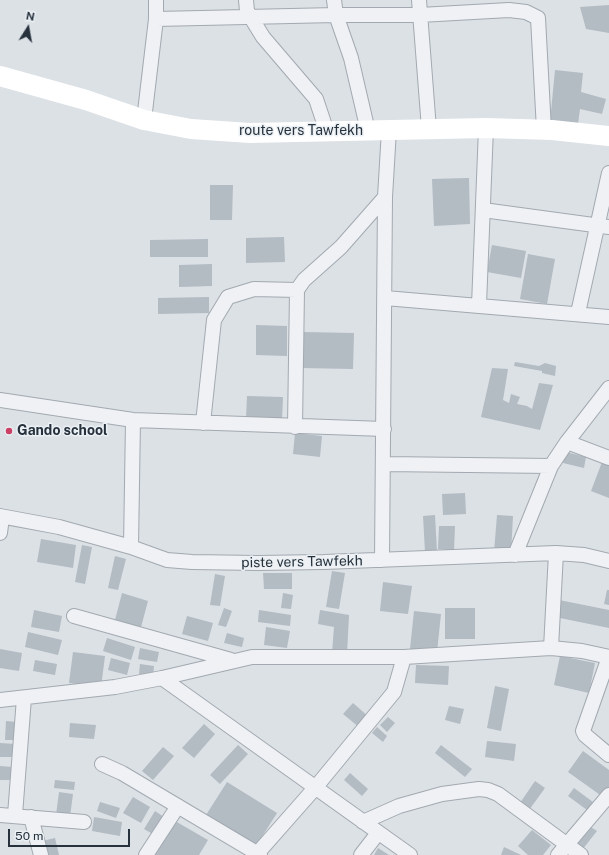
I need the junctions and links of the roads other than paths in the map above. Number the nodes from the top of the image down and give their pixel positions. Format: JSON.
{"nodes":[{"id":1,"x":156,"y":0,"type":"edge"},
{"id":2,"x":246,"y":0,"type":"edge"},
{"id":3,"x":334,"y":0,"type":"edge"},
{"id":4,"x":419,"y":0,"type":"edge"},
{"id":5,"x":336,"y":15,"type":"junction"},
{"id":6,"x":420,"y":15,"type":"junction"},
{"id":7,"x":251,"y":17,"type":"junction"},
{"id":8,"x":156,"y":19,"type":"junction"},
{"id":9,"x":2,"y":79,"type":"edge"},
{"id":10,"x":144,"y":120,"type":"junction"},
{"id":11,"x":486,"y":128,"type":"junction"},
{"id":12,"x":429,"y":129,"type":"junction"},
{"id":13,"x":389,"y":130,"type":"junction"},
{"id":14,"x":544,"y":130,"type":"junction"},
{"id":15,"x":368,"y":131,"type":"junction"},
{"id":16,"x":328,"y":132,"type":"junction"},
{"id":17,"x":609,"y":136,"type":"edge"},
{"id":18,"x":609,"y":173,"type":"edge"},
{"id":19,"x":385,"y":196,"type":"junction"},
{"id":20,"x":483,"y":210,"type":"junction"},
{"id":21,"x":603,"y":226,"type":"edge"},
{"id":22,"x":297,"y":290,"type":"junction"},
{"id":23,"x":384,"y":298,"type":"junction"},
{"id":24,"x":479,"y":305,"type":"junction"},
{"id":25,"x":578,"y":313,"type":"junction"},
{"id":26,"x":609,"y":317,"type":"edge"},
{"id":27,"x":609,"y":388,"type":"edge"},
{"id":28,"x":0,"y":401,"type":"edge"},
{"id":29,"x":133,"y":420,"type":"junction"},
{"id":30,"x":203,"y":423,"type":"junction"},
{"id":31,"x":295,"y":427,"type":"junction"},
{"id":32,"x":384,"y":429,"type":"junction"},
{"id":33,"x":567,"y":442,"type":"junction"},
{"id":34,"x":609,"y":458,"type":"edge"},
{"id":35,"x":384,"y":464,"type":"junction"},
{"id":36,"x":551,"y":466,"type":"junction"},
{"id":37,"x":1,"y":516,"type":"edge"},
{"id":38,"x":0,"y":532,"type":"edge"},
{"id":39,"x":131,"y":548,"type":"junction"},
{"id":40,"x":556,"y":553,"type":"junction"},
{"id":41,"x":514,"y":555,"type":"junction"},
{"id":42,"x":382,"y":560,"type":"junction"},
{"id":43,"x":609,"y":561,"type":"edge"},
{"id":44,"x":74,"y":616,"type":"dead end"},
{"id":45,"x":551,"y":648,"type":"junction"},
{"id":46,"x":404,"y":657,"type":"junction"},
{"id":47,"x":609,"y":657,"type":"edge"},
{"id":48,"x":231,"y":660,"type":"junction"},
{"id":49,"x":162,"y":678,"type":"junction"},
{"id":50,"x":24,"y":698,"type":"junction"},
{"id":51,"x":0,"y":700,"type":"edge"},
{"id":52,"x":609,"y":755,"type":"edge"},
{"id":53,"x":102,"y":764,"type":"dead end"},
{"id":54,"x":315,"y":788,"type":"junction"},
{"id":55,"x":609,"y":795,"type":"edge"},
{"id":56,"x":178,"y":806,"type":"junction"},
{"id":57,"x":0,"y":815,"type":"edge"},
{"id":58,"x":15,"y":815,"type":"junction"},
{"id":59,"x":31,"y":816,"type":"junction"},
{"id":60,"x":84,"y":822,"type":"dead end"},
{"id":61,"x":363,"y":822,"type":"junction"},
{"id":62,"x":378,"y":833,"type":"junction"},
{"id":63,"x":566,"y":844,"type":"junction"},
{"id":64,"x":258,"y":854,"type":"edge"},
{"id":65,"x":41,"y":855,"type":"edge"},
{"id":66,"x":146,"y":855,"type":"edge"},
{"id":67,"x":361,"y":855,"type":"edge"},
{"id":68,"x":410,"y":855,"type":"edge"},
{"id":69,"x":558,"y":855,"type":"edge"},
{"id":70,"x":581,"y":855,"type":"edge"}],
"edges":[{"from":1,"to":8,"type":"street"},
{"from":2,"to":7,"type":"street"},
{"from":3,"to":5,"type":"street"},
{"from":4,"to":6,"type":"street"},
{"from":5,"to":6,"type":"street"},
{"from":5,"to":7,"type":"street"},
{"from":5,"to":15,"type":"street"},
{"from":6,"to":12,"type":"street"},
{"from":6,"to":14,"type":"street"},
{"from":7,"to":8,"type":"street"},
{"from":7,"to":16,"type":"street"},
{"from":8,"to":10,"type":"street"},
{"from":9,"to":10,"type":"street","name":"route vers Tawfekh"},
{"from":10,"to":16,"type":"street","name":"route vers Tawfekh"},
{"from":11,"to":12,"type":"street","name":"route vers Tawfekh"},
{"from":11,"to":14,"type":"street","name":"route vers Tawfekh"},
{"from":11,"to":20,"type":"street"},
{"from":12,"to":13,"type":"street","name":"route vers Tawfekh"},
{"from":13,"to":15,"type":"street","name":"route vers Tawfekh"},
{"from":13,"to":19,"type":"street"},
{"from":14,"to":17,"type":"street","name":"route vers Tawfekh"},
{"from":15,"to":16,"type":"street","name":"route vers Tawfekh"},
{"from":18,"to":21,"type":"street"},
{"from":19,"to":22,"type":"street"},
{"from":19,"to":23,"type":"street"},
{"from":20,"to":21,"type":"street"},
{"from":20,"to":24,"type":"street"},
{"from":21,"to":25,"type":"street"},
{"from":22,"to":30,"type":"street"},
{"from":22,"to":31,"type":"street"},
{"from":23,"to":24,"type":"street"},
{"from":23,"to":32,"type":"street"},
{"from":24,"to":25,"type":"street"},
{"from":25,"to":26,"type":"street"},
{"from":27,"to":33,"type":"street"},
{"from":28,"to":29,"type":"street"},
{"from":29,"to":30,"type":"street"},
{"from":29,"to":39,"type":"street"},
{"from":30,"to":31,"type":"street"},
{"from":31,"to":32,"type":"street"},
{"from":32,"to":35,"type":"street"},
{"from":33,"to":34,"type":"street"},
{"from":33,"to":36,"type":"street"},
{"from":35,"to":36,"type":"street"},
{"from":35,"to":42,"type":"street"},
{"from":36,"to":41,"type":"street"},
{"from":37,"to":38,"type":"street"},
{"from":37,"to":39,"type":"street","name":"piste vers Tawfekh"},
{"from":39,"to":42,"type":"street","name":"piste vers Tawfekh"},
{"from":40,"to":41,"type":"street","name":"piste vers Tawfekh"},
{"from":40,"to":43,"type":"street","name":"piste vers Tawfekh"},
{"from":40,"to":45,"type":"street"},
{"from":41,"to":42,"type":"street","name":"piste vers Tawfekh"},
{"from":44,"to":48,"type":"street"},
{"from":45,"to":46,"type":"street"},
{"from":45,"to":47,"type":"street"},
{"from":46,"to":48,"type":"street"},
{"from":46,"to":54,"type":"street"},
{"from":47,"to":52,"type":"street"},
{"from":48,"to":49,"type":"street"},
{"from":49,"to":50,"type":"street"},
{"from":49,"to":54,"type":"street"},
{"from":50,"to":51,"type":"street"},
{"from":50,"to":58,"type":"street"},
{"from":53,"to":56,"type":"street"},
{"from":54,"to":61,"type":"street"},
{"from":54,"to":64,"type":"street"},
{"from":55,"to":63,"type":"street"},
{"from":56,"to":64,"type":"street"},
{"from":56,"to":66,"type":"street"},
{"from":57,"to":58,"type":"street"},
{"from":58,"to":59,"type":"street"},
{"from":59,"to":60,"type":"street"},
{"from":59,"to":65,"type":"street"},
{"from":61,"to":62,"type":"street"},
{"from":61,"to":63,"type":"street"},
{"from":62,"to":67,"type":"street"},
{"from":62,"to":68,"type":"street"},
{"from":63,"to":69,"type":"street"},
{"from":63,"to":70,"type":"street"}]}
